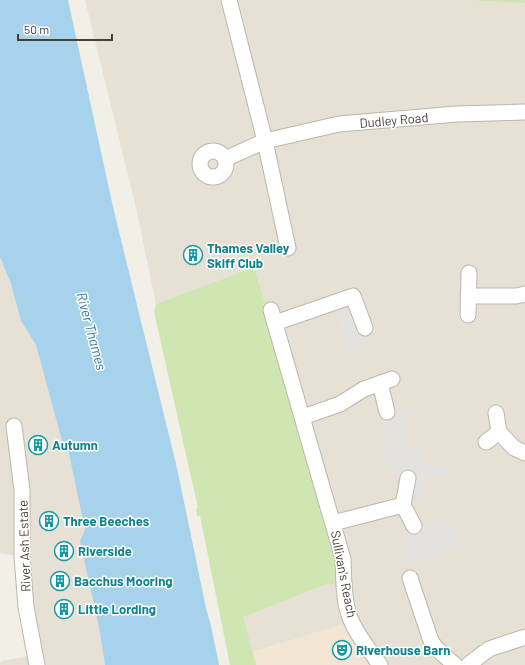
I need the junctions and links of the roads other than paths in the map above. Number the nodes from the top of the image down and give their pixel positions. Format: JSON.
{"nodes":[{"id":1,"x":229,"y":0,"type":"edge"},
{"id":2,"x":525,"y":112,"type":"edge"},
{"id":3,"x":265,"y":141,"type":"junction"},
{"id":4,"x":225,"y":159,"type":"dead end"},
{"id":5,"x":288,"y":248,"type":"dead end"},
{"id":6,"x":469,"y":273,"type":"dead end"},
{"id":7,"x":525,"y":294,"type":"edge"},
{"id":8,"x":468,"y":296,"type":"junction"},
{"id":9,"x":468,"y":315,"type":"dead end"},
{"id":10,"x":364,"y":328,"type":"dead end"},
{"id":11,"x":387,"y":412,"type":"dead end"},
{"id":12,"x":496,"y":413,"type":"dead end"},
{"id":13,"x":303,"y":417,"type":"junction"},
{"id":14,"x":14,"y":426,"type":"dead end"},
{"id":15,"x":499,"y":432,"type":"junction"},
{"id":16,"x":486,"y":442,"type":"dead end"},
{"id":17,"x":525,"y":453,"type":"edge"},
{"id":18,"x":408,"y":478,"type":"dead end"},
{"id":19,"x":403,"y":505,"type":"junction"},
{"id":20,"x":333,"y":523,"type":"junction"},
{"id":21,"x":414,"y":526,"type":"dead end"},
{"id":22,"x":410,"y":578,"type":"dead end"},
{"id":23,"x":525,"y":637,"type":"edge"},
{"id":24,"x":37,"y":665,"type":"edge"},
{"id":25,"x":380,"y":665,"type":"edge"},
{"id":26,"x":455,"y":665,"type":"edge"},
{"id":27,"x":468,"y":665,"type":"edge"}],
"edges":[{"from":1,"to":3,"type":"street"},
{"from":2,"to":3,"type":"street","name":"Dudley Road"},
{"from":3,"to":4,"type":"street","name":"Dudley Road"},
{"from":3,"to":5,"type":"street"},
{"from":6,"to":8,"type":"street"},
{"from":7,"to":8,"type":"street"},
{"from":8,"to":9,"type":"street"},
{"from":10,"to":13,"type":"street","name":"Sullivan's Reach"},
{"from":11,"to":13,"type":"street"},
{"from":12,"to":15,"type":"street"},
{"from":13,"to":20,"type":"street","name":"Sullivan's Reach"},
{"from":14,"to":24,"type":"street","name":"River Ash Estate"},
{"from":15,"to":16,"type":"street"},
{"from":15,"to":17,"type":"street"},
{"from":18,"to":19,"type":"street"},
{"from":19,"to":20,"type":"street","name":"Sullivan's Reach"},
{"from":19,"to":21,"type":"street"},
{"from":20,"to":25,"type":"street","name":"Sullivan's Reach"},
{"from":22,"to":26,"type":"street"},
{"from":23,"to":27,"type":"street"}]}
